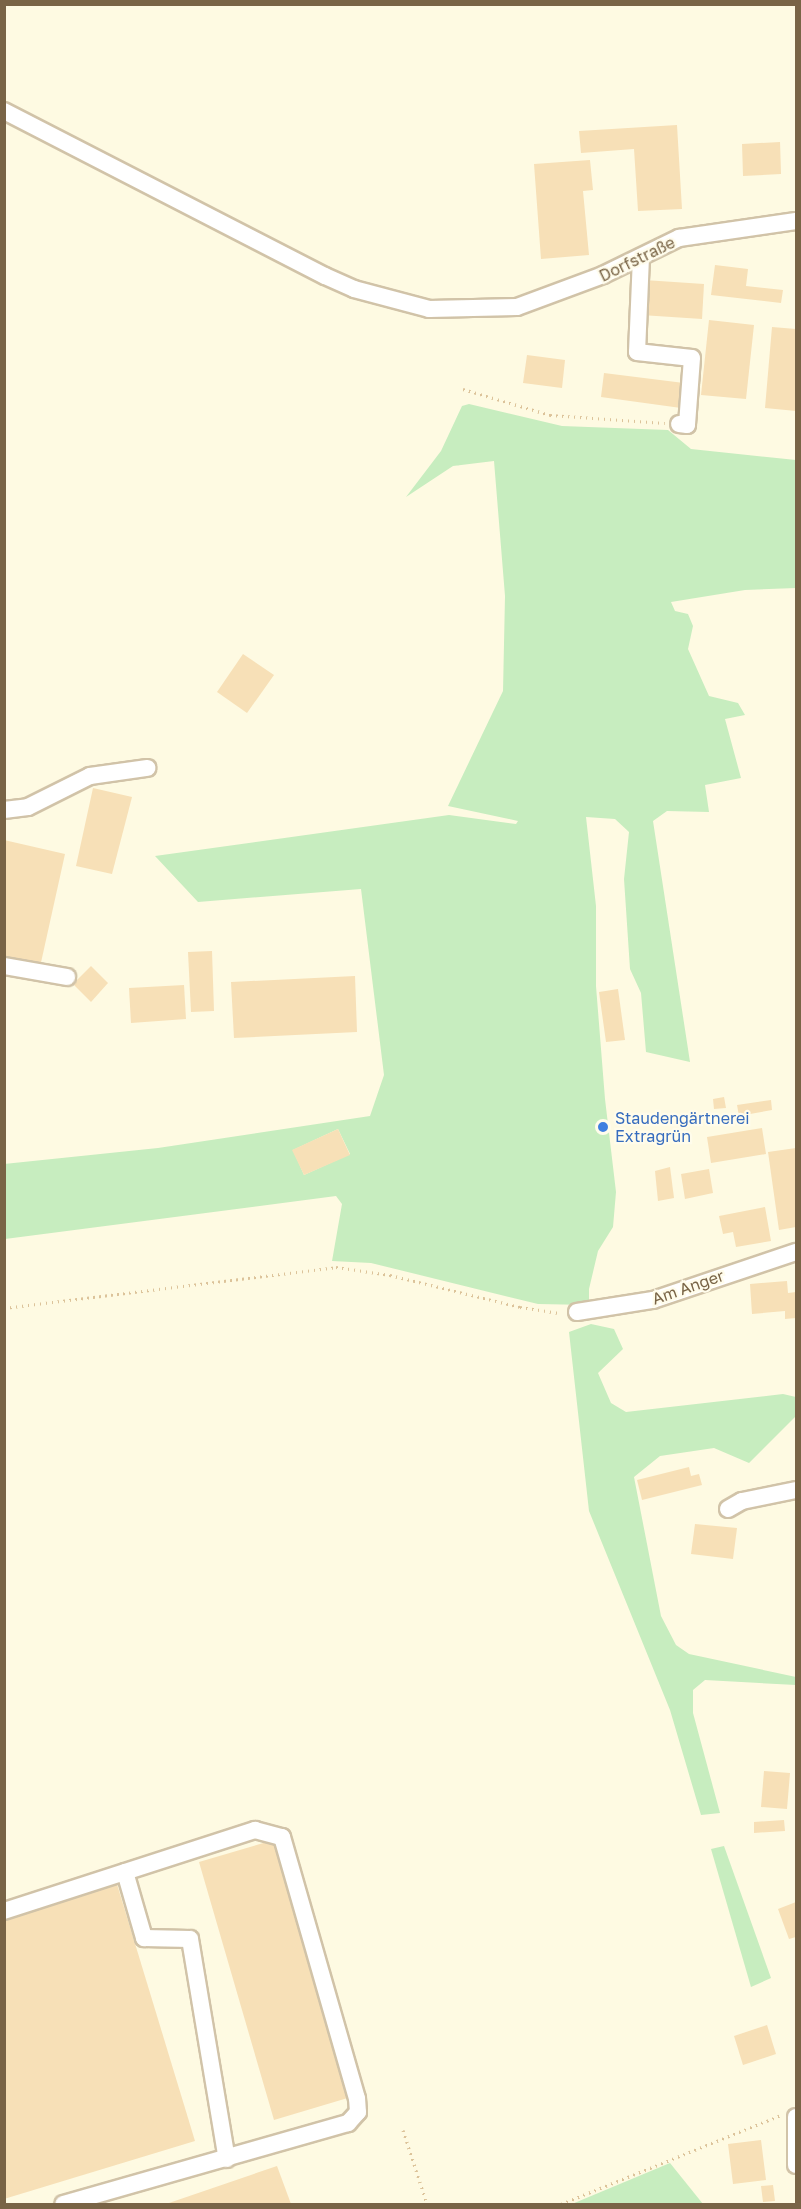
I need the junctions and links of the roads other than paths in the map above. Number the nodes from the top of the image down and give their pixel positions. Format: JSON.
{"nodes":[{"id":1,"x":4,"y":111,"type":"edge"},
{"id":2,"x":796,"y":221,"type":"edge"},
{"id":3,"x":641,"y":257,"type":"junction"},
{"id":4,"x":679,"y":424,"type":"road end"},
{"id":5,"x":147,"y":768,"type":"dead end"},
{"id":6,"x":4,"y":810,"type":"edge"},
{"id":7,"x":4,"y":966,"type":"edge"},
{"id":8,"x":67,"y":977,"type":"dead end"},
{"id":9,"x":796,"y":1252,"type":"edge"},
{"id":10,"x":577,"y":1312,"type":"road end"},
{"id":11,"x":796,"y":1490,"type":"edge"},
{"id":12,"x":728,"y":1509,"type":"dead end"},
{"id":13,"x":125,"y":1872,"type":"junction"},
{"id":14,"x":4,"y":1911,"type":"edge"},
{"id":15,"x":791,"y":2115,"type":"edge"},
{"id":16,"x":227,"y":2159,"type":"junction"},
{"id":17,"x":796,"y":2165,"type":"edge"},
{"id":18,"x":100,"y":2200,"type":"edge"},
{"id":19,"x":63,"y":2205,"type":"edge"}],
"edges":[{"from":1,"to":3,"type":"street","name":"Dorfstraße"},
{"from":2,"to":3,"type":"street","name":"Dorfstraße"},
{"from":3,"to":4,"type":"street"},
{"from":5,"to":6,"type":"street"},
{"from":7,"to":8,"type":"street"},
{"from":9,"to":10,"type":"street","name":"Am Anger"},
{"from":11,"to":12,"type":"street"},
{"from":13,"to":14,"type":"street"},
{"from":13,"to":16,"type":"street"},
{"from":13,"to":16,"type":"street"},
{"from":15,"to":17,"type":"street"},
{"from":16,"to":18,"type":"street"},
{"from":18,"to":19,"type":"street"}]}
